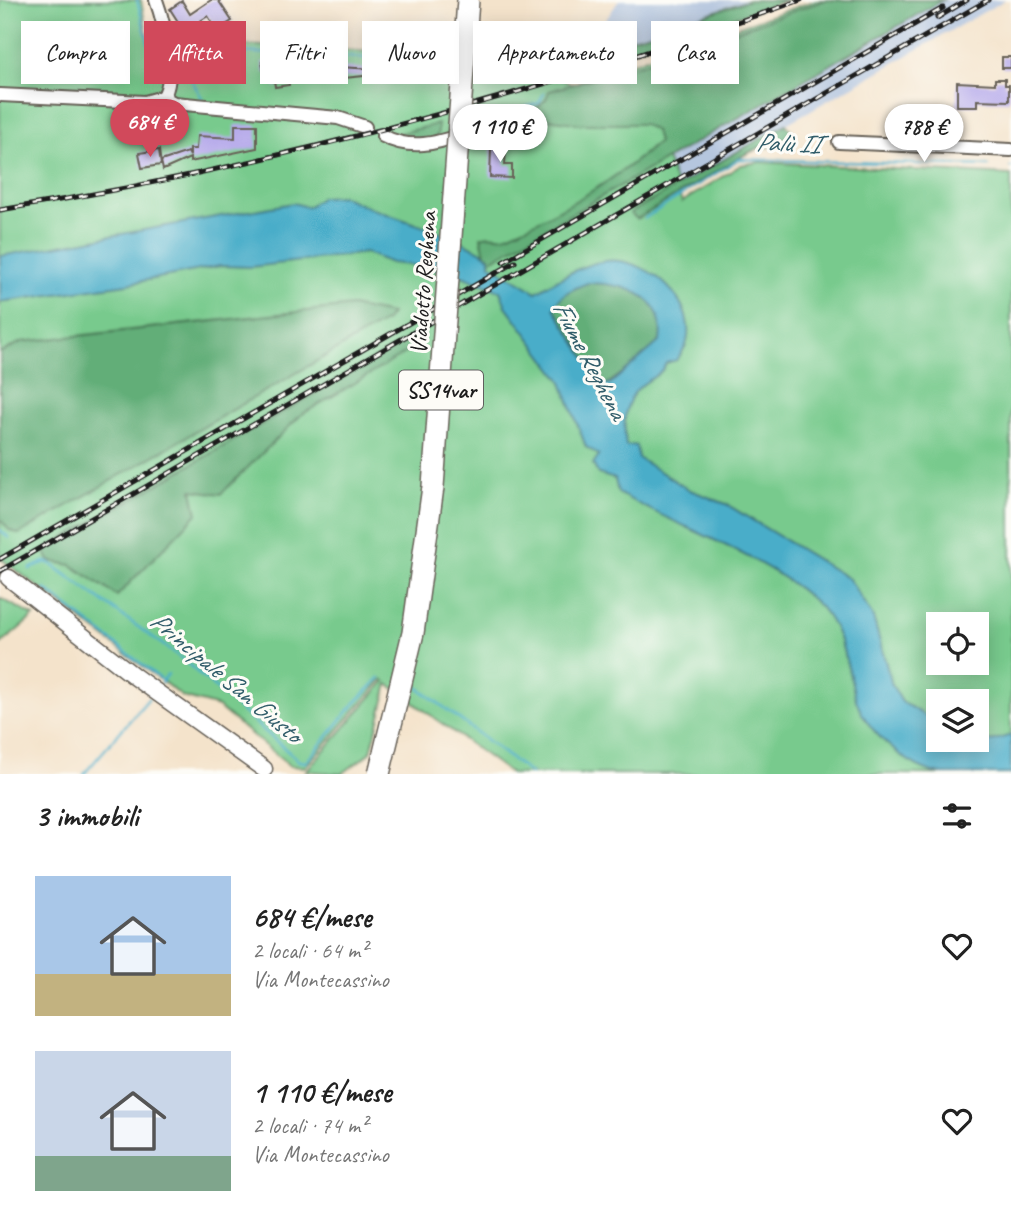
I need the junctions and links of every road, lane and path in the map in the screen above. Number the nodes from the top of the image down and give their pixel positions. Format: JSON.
{"nodes":[{"id":1,"x":156,"y":0,"type":"edge"},
{"id":2,"x":468,"y":0,"type":"edge"},
{"id":3,"x":0,"y":94,"type":"edge"},
{"id":4,"x":163,"y":97,"type":"junction"},
{"id":5,"x":525,"y":124,"type":"dead end"},
{"id":6,"x":365,"y":127,"type":"dead end"},
{"id":7,"x":383,"y":136,"type":"dead end"},
{"id":8,"x":839,"y":142,"type":"dead end"},
{"id":9,"x":1011,"y":150,"type":"edge"},
{"id":10,"x":9,"y":578,"type":"dead end"},
{"id":11,"x":269,"y":772,"type":"edge"},
{"id":12,"x":379,"y":774,"type":"edge"}],
"edges":[{"from":1,"to":4,"type":"street"},
{"from":2,"to":12,"type":"highway","name":"Viadotto Reghena","number":"SS14var","bridge":true},
{"from":3,"to":4,"type":"street"},
{"from":4,"to":6,"type":"street"},
{"from":5,"to":7,"type":"street"},
{"from":8,"to":9,"type":"street"},
{"from":10,"to":11,"type":"street"}]}
